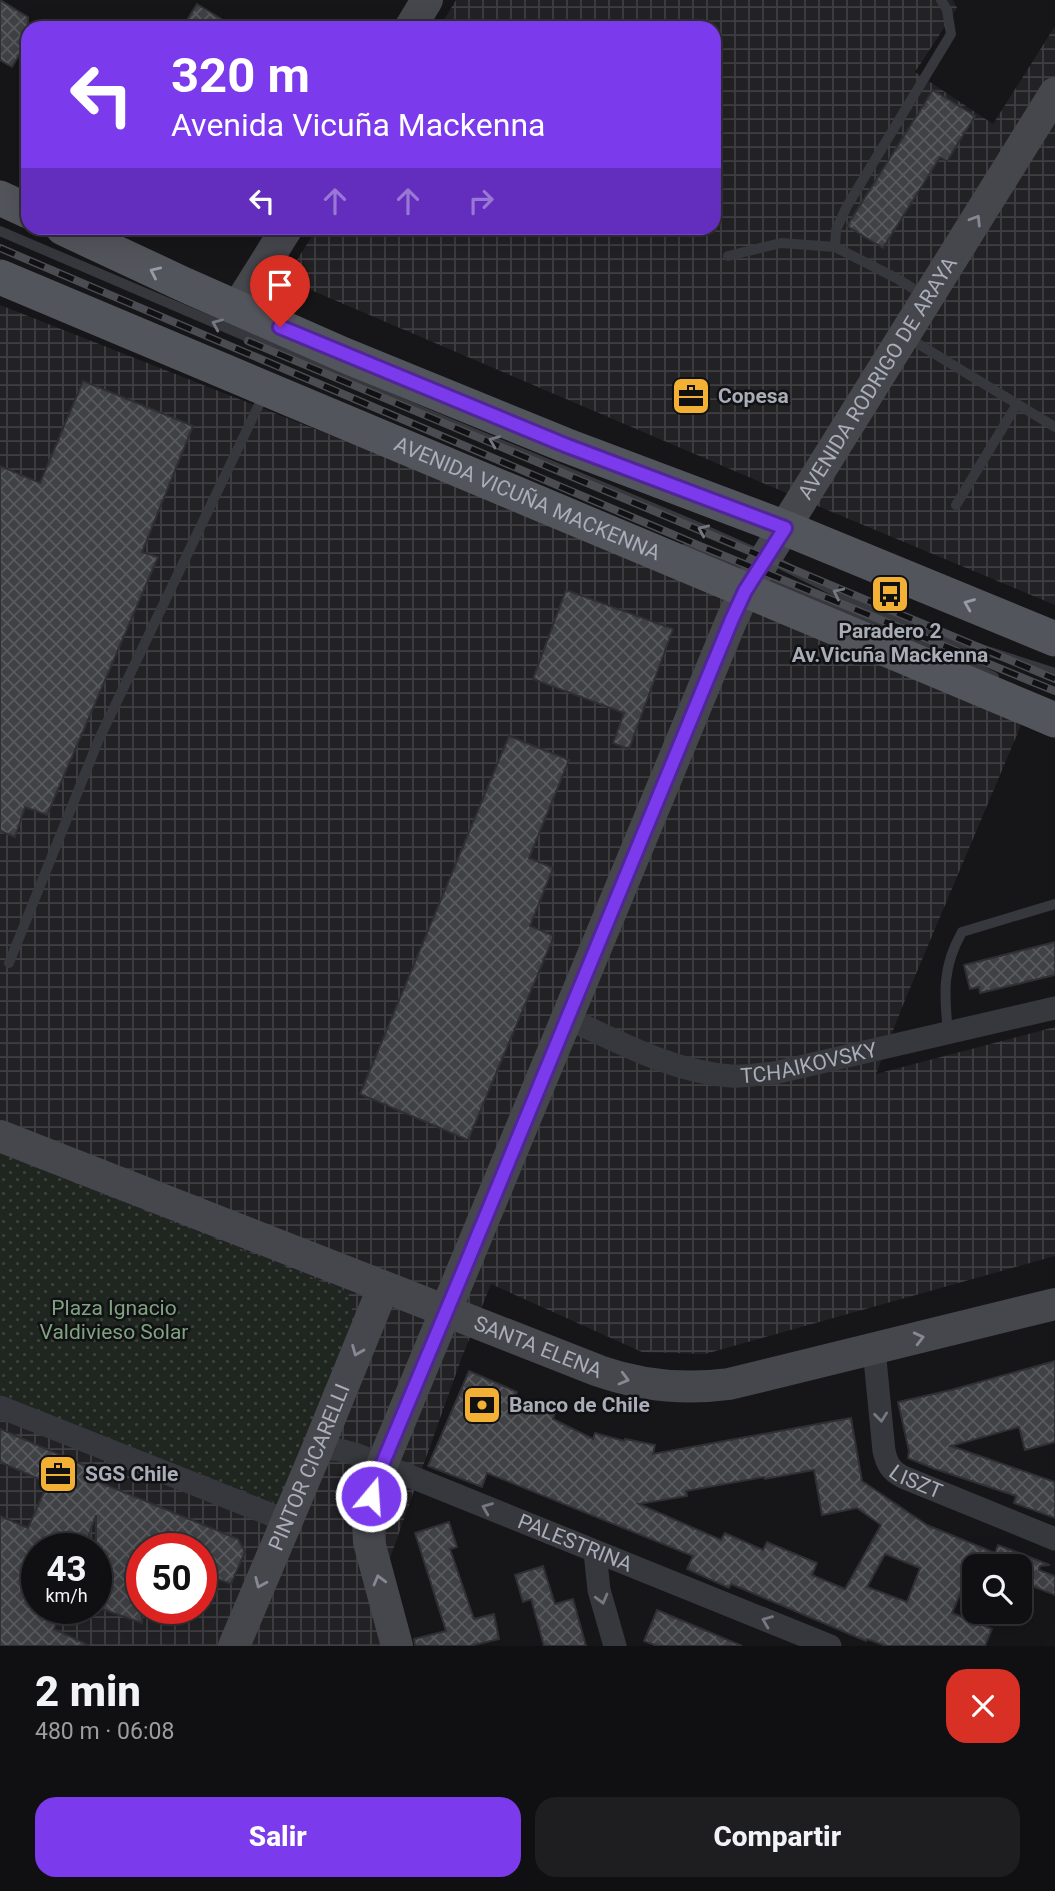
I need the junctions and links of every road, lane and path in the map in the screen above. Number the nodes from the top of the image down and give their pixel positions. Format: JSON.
{"nodes":[{"id":1,"x":427,"y":0,"type":"edge"},
{"id":2,"x":941,"y":0,"type":"edge"},
{"id":3,"x":414,"y":21,"type":"edge"},
{"id":4,"x":1055,"y":93,"type":"edge"},
{"id":5,"x":0,"y":198,"type":"edge"},
{"id":6,"x":21,"y":208,"type":"edge"},
{"id":7,"x":0,"y":231,"type":"edge"},
{"id":8,"x":78,"y":235,"type":"edge"},
{"id":9,"x":283,"y":235,"type":"edge"},
{"id":10,"x":835,"y":247,"type":"junction"},
{"id":11,"x":728,"y":256,"type":"dead end"},
{"id":12,"x":0,"y":277,"type":"edge"},
{"id":13,"x":928,"y":297,"type":"junction"},
{"id":14,"x":237,"y":308,"type":"junction"},
{"id":15,"x":904,"y":336,"type":"junction"},
{"id":16,"x":267,"y":388,"type":"junction"},
{"id":17,"x":1017,"y":404,"type":"junction"},
{"id":18,"x":1055,"y":427,"type":"edge"},
{"id":19,"x":956,"y":505,"type":"dead end"},
{"id":20,"x":785,"y":528,"type":"junction"},
{"id":21,"x":678,"y":543,"type":"dead end"},
{"id":22,"x":755,"y":575,"type":"junction"},
{"id":23,"x":1055,"y":639,"type":"edge"},
{"id":24,"x":1055,"y":673,"type":"edge"},
{"id":25,"x":1003,"y":681,"type":"dead end"},
{"id":26,"x":1055,"y":720,"type":"edge"},
{"id":27,"x":1055,"y":904,"type":"edge"},
{"id":28,"x":9,"y":963,"type":"dead end"},
{"id":29,"x":1055,"y":1008,"type":"edge"},
{"id":30,"x":567,"y":1018,"type":"junction"},
{"id":31,"x":948,"y":1033,"type":"junction"},
{"id":32,"x":0,"y":1136,"type":"edge"},
{"id":33,"x":383,"y":1287,"type":"junction"},
{"id":34,"x":1055,"y":1304,"type":"edge"},
{"id":35,"x":446,"y":1312,"type":"junction"},
{"id":36,"x":874,"y":1349,"type":"junction"},
{"id":37,"x":0,"y":1407,"type":"edge"},
{"id":38,"x":317,"y":1450,"type":"junction"},
{"id":39,"x":378,"y":1474,"type":"junction"},
{"id":40,"x":287,"y":1521,"type":"junction"},
{"id":41,"x":1055,"y":1539,"type":"edge"},
{"id":42,"x":596,"y":1552,"type":"junction"},
{"id":43,"x":233,"y":1646,"type":"edge"},
{"id":44,"x":397,"y":1646,"type":"edge"},
{"id":45,"x":615,"y":1646,"type":"edge"},
{"id":46,"x":831,"y":1646,"type":"edge"}],
"edges":[{"from":1,"to":3,"type":"main road"},
{"from":2,"to":10,"type":"lane"},
{"from":13,"to":4,"type":"main road","name":"AVENIDA RODRIGO DE ARAYA","one_way":true},
{"from":5,"to":6,"type":"main road"},
{"from":22,"to":7,"type":"lane","one_way":true},
{"from":14,"to":8,"type":"main road","one_way":true},
{"from":9,"to":14,"type":"main road"},
{"from":10,"to":11,"type":"lane"},
{"from":10,"to":13,"type":"lane"},
{"from":12,"to":16,"type":"main road","name":"AVENIDA VICUÑA MACKENNA"},
{"from":13,"to":15,"type":"main road","name":"AVENIDA RODRIGO DE ARAYA"},
{"from":14,"to":20,"type":"main road"},
{"from":15,"to":17,"type":"lane"},
{"from":15,"to":20,"type":"main road","name":"AVENIDA RODRIGO DE ARAYA"},
{"from":16,"to":22,"type":"main road","name":"AVENIDA VICUÑA MACKENNA"},
{"from":16,"to":28,"type":"lane"},
{"from":17,"to":18,"type":"lane"},
{"from":17,"to":19,"type":"lane"},
{"from":20,"to":22,"type":"main road","name":"AVENIDA RODRIGO DE ARAYA"},
{"from":23,"to":20,"type":"main road","one_way":true},
{"from":21,"to":22,"type":"lane"},
{"from":24,"to":22,"type":"lane","one_way":true},
{"from":22,"to":25,"type":"lane"},
{"from":22,"to":26,"type":"main road","name":"AVENIDA VICUÑA MACKENNA"},
{"from":22,"to":30,"type":"main road","name":"AVENIDA RODRIGO DE ARAYA"},
{"from":27,"to":31,"type":"lane"},
{"from":29,"to":31,"type":"street","name":"TCHAIKOVSKY"},
{"from":30,"to":31,"type":"street","name":"TCHAIKOVSKY"},
{"from":30,"to":35,"type":"main road","name":"AVENIDA RODRIGO DE ARAYA"},
{"from":32,"to":33,"type":"main road","name":"SANTA ELENA"},
{"from":33,"to":35,"type":"main road","name":"SANTA ELENA"},
{"from":33,"to":38,"type":"main road","name":"PINTOR CICARELLI","one_way":true},
{"from":36,"to":34,"type":"main road","name":"SANTA ELENA","one_way":true},
{"from":35,"to":36,"type":"main road","name":"SANTA ELENA","one_way":true},
{"from":35,"to":39,"type":"main road","name":"AVENIDA RODRIGO DE ARAYA"},
{"from":36,"to":41,"type":"street","name":"LISZT","one_way":true},
{"from":37,"to":40,"type":"street"},
{"from":38,"to":39,"type":"street","name":"PALESTRINA"},
{"from":38,"to":40,"type":"main road","name":"PINTOR CICARELLI"},
{"from":42,"to":39,"type":"street","name":"PALESTRINA","one_way":true},
{"from":44,"to":39,"type":"main road","name":"AVENIDA RODRIGO DE ARAYA","one_way":true},
{"from":40,"to":43,"type":"main road","name":"PINTOR CICARELLI","one_way":true},
{"from":42,"to":45,"type":"street","one_way":true},
{"from":46,"to":42,"type":"street","name":"PALESTRINA","one_way":true}]}
